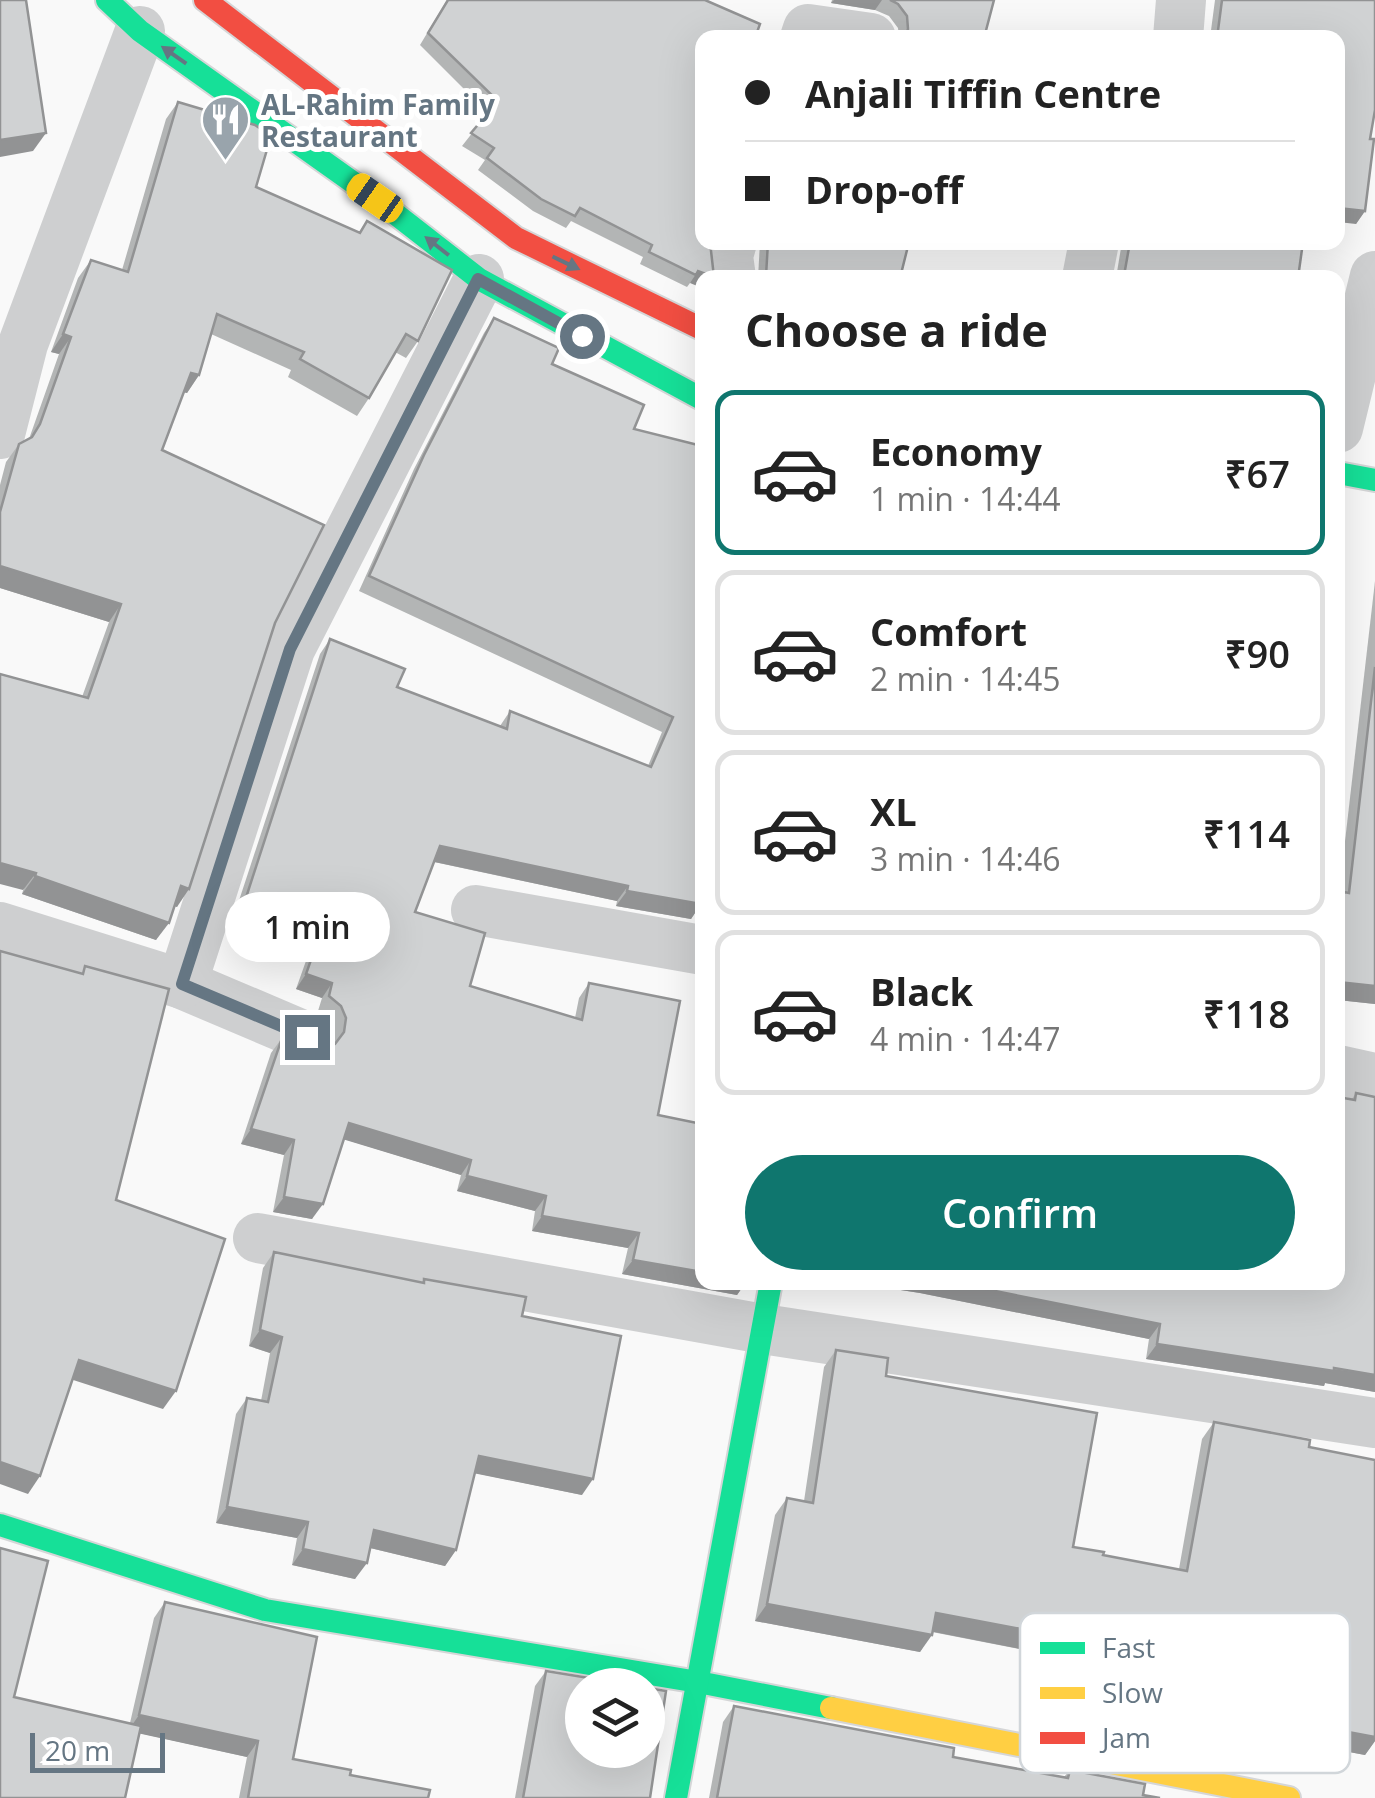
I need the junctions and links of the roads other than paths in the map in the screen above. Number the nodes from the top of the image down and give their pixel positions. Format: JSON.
{"nodes":[{"id":1,"x":205,"y":0,"type":"edge"},
{"id":2,"x":1180,"y":0,"type":"edge"},
{"id":3,"x":123,"y":15,"type":"edge"},
{"id":4,"x":1178,"y":30,"type":"edge"},
{"id":5,"x":1375,"y":276,"type":"edge"},
{"id":6,"x":478,"y":279,"type":"junction"},
{"id":7,"x":695,"y":327,"type":"edge"},
{"id":8,"x":695,"y":395,"type":"edge"},
{"id":9,"x":1345,"y":399,"type":"edge"},
{"id":10,"x":0,"y":434,"type":"edge"},
{"id":11,"x":1345,"y":474,"type":"edge"},
{"id":12,"x":1375,"y":480,"type":"edge"},
{"id":13,"x":476,"y":910,"type":"dead end"},
{"id":14,"x":0,"y":927,"type":"edge"},
{"id":15,"x":695,"y":949,"type":"edge"},
{"id":16,"x":182,"y":984,"type":"junction"},
{"id":17,"x":307,"y":1037,"type":"dead end"},
{"id":18,"x":1345,"y":1072,"type":"edge"},
{"id":19,"x":1375,"y":1078,"type":"edge"},
{"id":20,"x":258,"y":1238,"type":"dead end"},
{"id":21,"x":767,"y":1306,"type":"edge"},
{"id":22,"x":1375,"y":1423,"type":"edge"},
{"id":23,"x":0,"y":1525,"type":"edge"},
{"id":24,"x":698,"y":1682,"type":"junction"},
{"id":25,"x":1020,"y":1745,"type":"edge"},
{"id":26,"x":1162,"y":1773,"type":"edge"},
{"id":27,"x":676,"y":1798,"type":"edge"},
{"id":28,"x":1289,"y":1798,"type":"edge"}],
"edges":[{"from":1,"to":7,"type":"street","one_way":true},
{"from":2,"to":4,"type":"street"},
{"from":6,"to":3,"type":"street","one_way":true},
{"from":3,"to":10,"type":"street"},
{"from":5,"to":9,"type":"street"},
{"from":6,"to":8,"type":"street"},
{"from":6,"to":16,"type":"street"},
{"from":11,"to":12,"type":"street"},
{"from":13,"to":15,"type":"street"},
{"from":14,"to":16,"type":"street"},
{"from":16,"to":17,"type":"street"},
{"from":18,"to":19,"type":"street"},
{"from":20,"to":21,"type":"street"},
{"from":21,"to":22,"type":"street"},
{"from":21,"to":24,"type":"street"},
{"from":23,"to":24,"type":"street"},
{"from":24,"to":25,"type":"street"},
{"from":24,"to":27,"type":"street"},
{"from":26,"to":28,"type":"street"}]}
